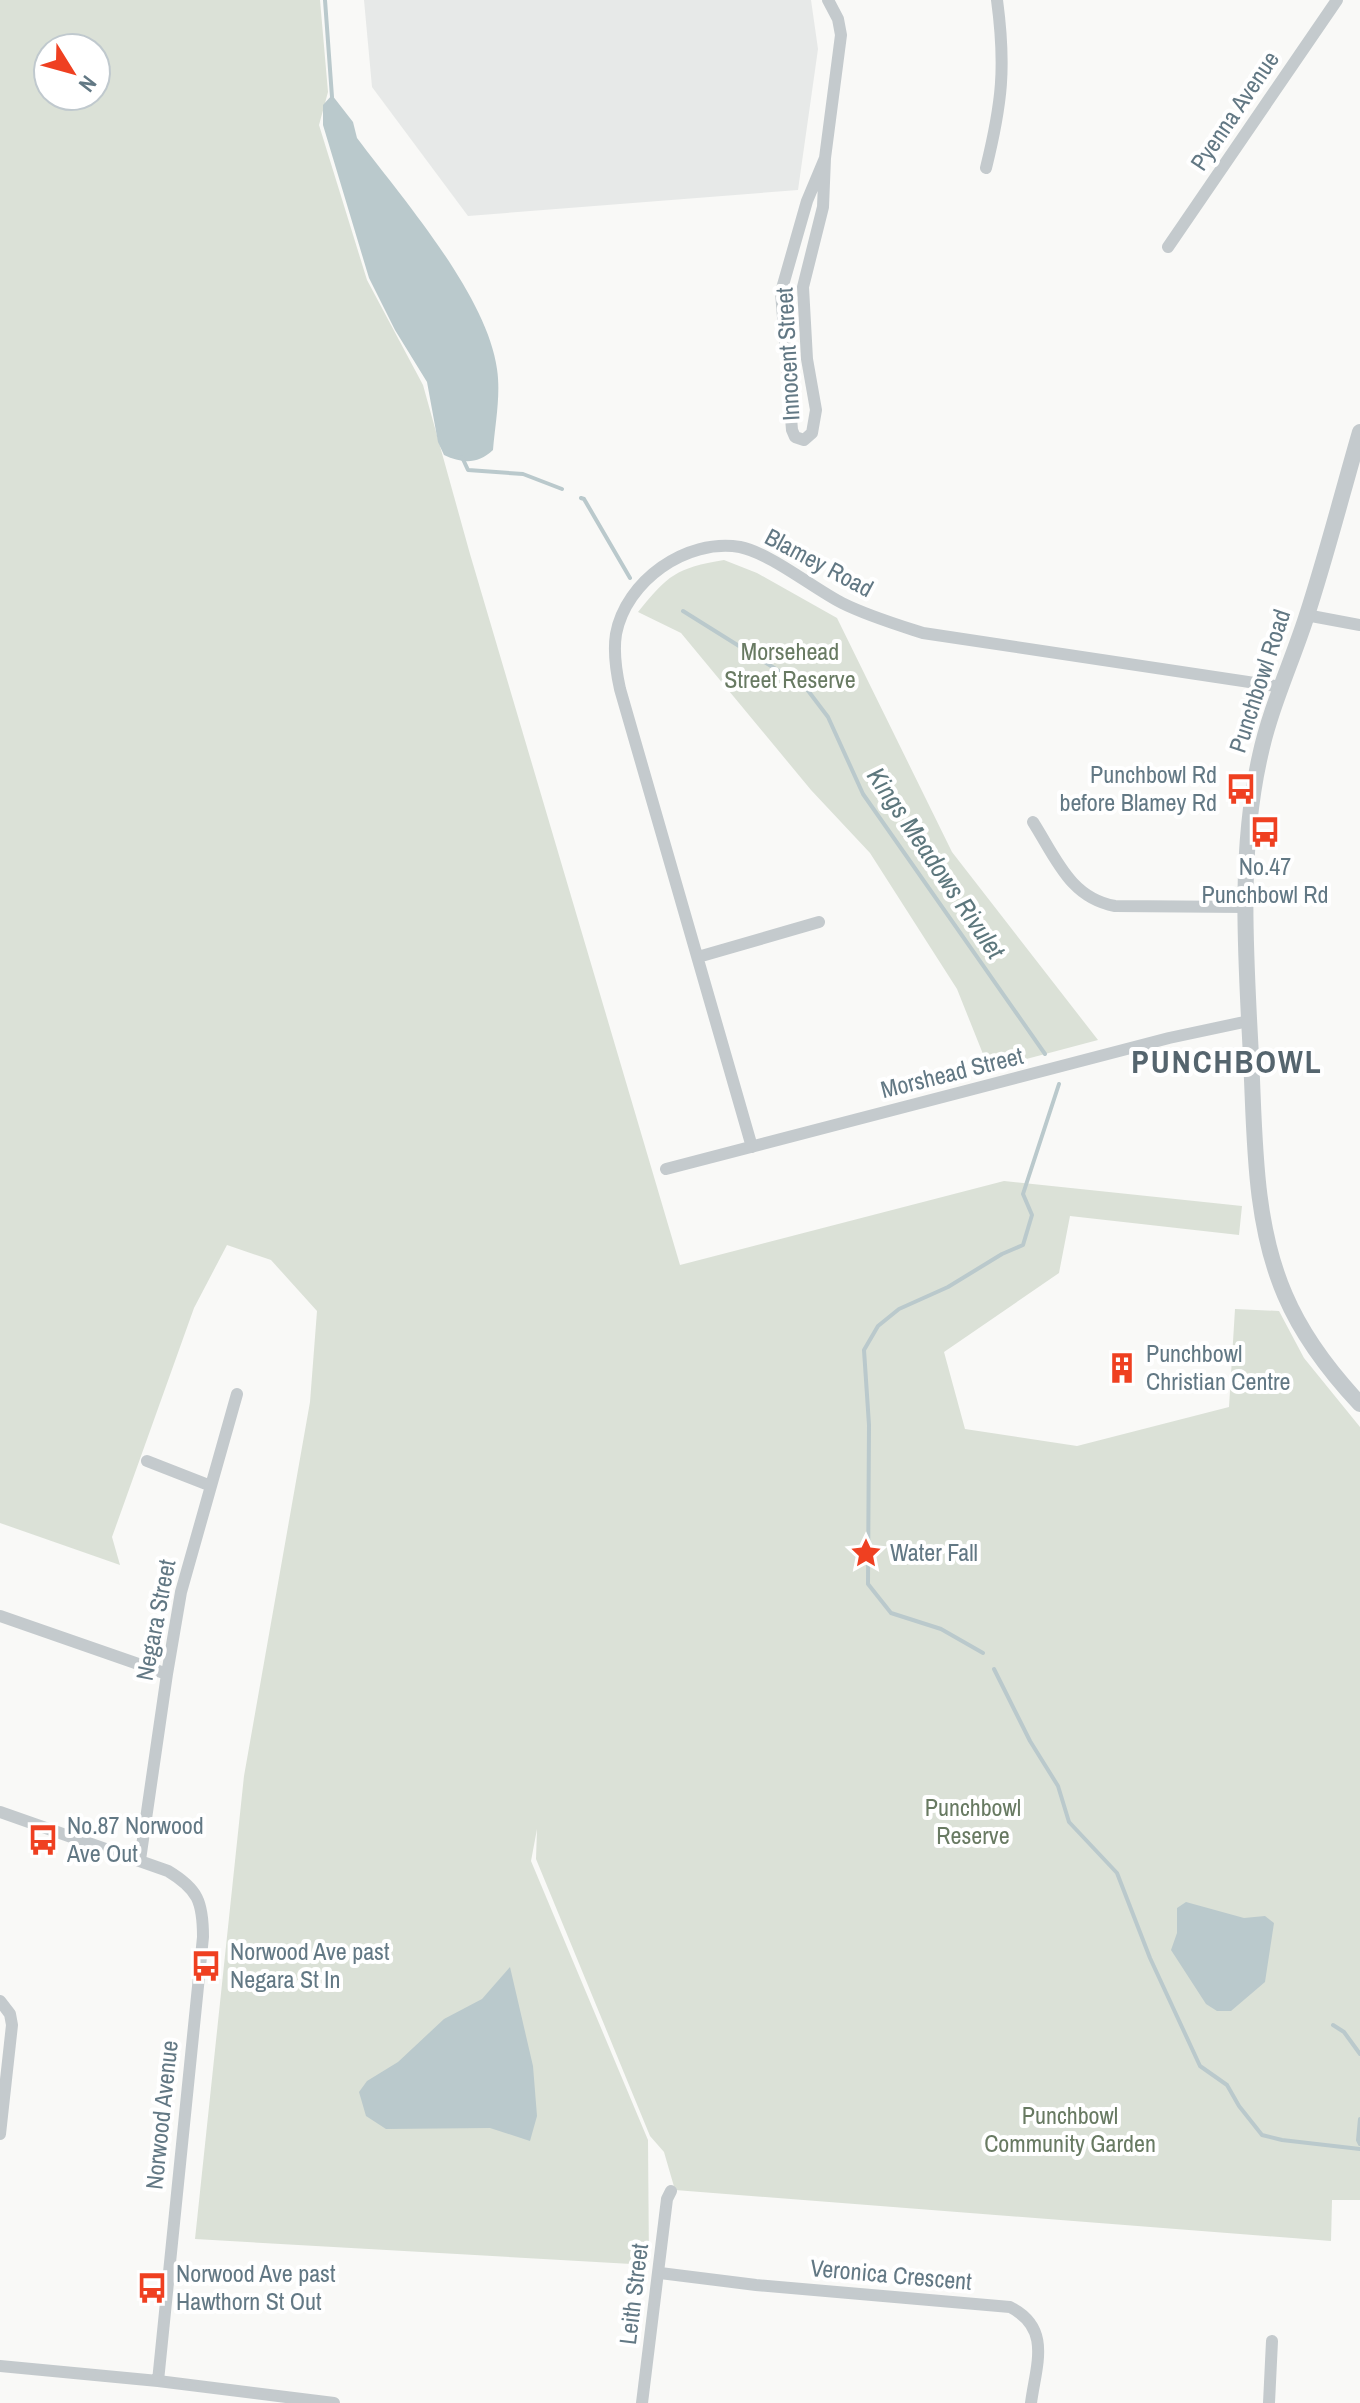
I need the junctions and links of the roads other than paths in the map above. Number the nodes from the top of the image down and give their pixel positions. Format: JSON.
{"nodes":[{"id":1,"x":828,"y":0,"type":"edge"},
{"id":2,"x":997,"y":0,"type":"edge"},
{"id":3,"x":1337,"y":0,"type":"edge"},
{"id":4,"x":825,"y":158,"type":"junction"},
{"id":5,"x":986,"y":168,"type":"dead end"},
{"id":6,"x":1168,"y":247,"type":"dead end"},
{"id":7,"x":1360,"y":432,"type":"edge"},
{"id":8,"x":1306,"y":615,"type":"junction"},
{"id":9,"x":1360,"y":625,"type":"edge"},
{"id":10,"x":1282,"y":687,"type":"junction"},
{"id":11,"x":1033,"y":822,"type":"dead end"},
{"id":12,"x":1246,"y":907,"type":"junction"},
{"id":13,"x":819,"y":922,"type":"dead end"},
{"id":14,"x":698,"y":957,"type":"junction"},
{"id":15,"x":1249,"y":1021,"type":"junction"},
{"id":16,"x":752,"y":1147,"type":"junction"},
{"id":17,"x":666,"y":1169,"type":"dead end"},
{"id":18,"x":237,"y":1394,"type":"dead end"},
{"id":19,"x":1360,"y":1404,"type":"edge"},
{"id":20,"x":147,"y":1461,"type":"dead end"},
{"id":21,"x":211,"y":1486,"type":"junction"},
{"id":22,"x":0,"y":1616,"type":"edge"},
{"id":23,"x":167,"y":1674,"type":"junction"},
{"id":24,"x":0,"y":1812,"type":"edge"},
{"id":25,"x":140,"y":1860,"type":"junction"},
{"id":26,"x":0,"y":2001,"type":"edge"},
{"id":27,"x":0,"y":2134,"type":"edge"},
{"id":28,"x":671,"y":2191,"type":"dead end"},
{"id":29,"x":660,"y":2273,"type":"junction"},
{"id":30,"x":1272,"y":2341,"type":"dead end"},
{"id":31,"x":0,"y":2366,"type":"edge"},
{"id":32,"x":158,"y":2381,"type":"junction"},
{"id":33,"x":334,"y":2403,"type":"edge"},
{"id":34,"x":642,"y":2403,"type":"edge"},
{"id":35,"x":1031,"y":2403,"type":"edge"},
{"id":36,"x":1269,"y":2403,"type":"edge"}],
"edges":[{"from":1,"to":4,"type":"street","name":"Innocent Street"},
{"from":2,"to":5,"type":"street"},
{"from":3,"to":6,"type":"street","name":"Pyenna Avenue"},
{"from":4,"to":4,"type":"street","name":"Innocent Street"},
{"from":7,"to":8,"type":"street","name":"Punchbowl Road"},
{"from":8,"to":9,"type":"street"},
{"from":8,"to":10,"type":"street","name":"Punchbowl Road"},
{"from":10,"to":12,"type":"street","name":"Punchbowl Road"},
{"from":10,"to":14,"type":"street","name":"Blamey Road"},
{"from":11,"to":12,"type":"street"},
{"from":12,"to":15,"type":"street","name":"Punchbowl Road"},
{"from":13,"to":14,"type":"street"},
{"from":14,"to":16,"type":"street","name":"Blamey Road"},
{"from":15,"to":16,"type":"street","name":"Morshead Street"},
{"from":15,"to":19,"type":"street","name":"Punchbowl Road"},
{"from":16,"to":17,"type":"street","name":"Morshead Street"},
{"from":18,"to":21,"type":"street","name":"Negara Street"},
{"from":20,"to":21,"type":"street"},
{"from":21,"to":23,"type":"street","name":"Negara Street"},
{"from":22,"to":23,"type":"street"},
{"from":23,"to":25,"type":"street","name":"Negara Street"},
{"from":24,"to":25,"type":"street","name":"Norwood Avenue"},
{"from":25,"to":32,"type":"street","name":"Norwood Avenue"},
{"from":26,"to":27,"type":"street"},
{"from":28,"to":29,"type":"street","name":"Leith Street"},
{"from":29,"to":34,"type":"street","name":"Leith Street"},
{"from":29,"to":35,"type":"street","name":"Veronica Crescent"},
{"from":30,"to":36,"type":"street"},
{"from":31,"to":32,"type":"street"},
{"from":32,"to":33,"type":"street"}]}
